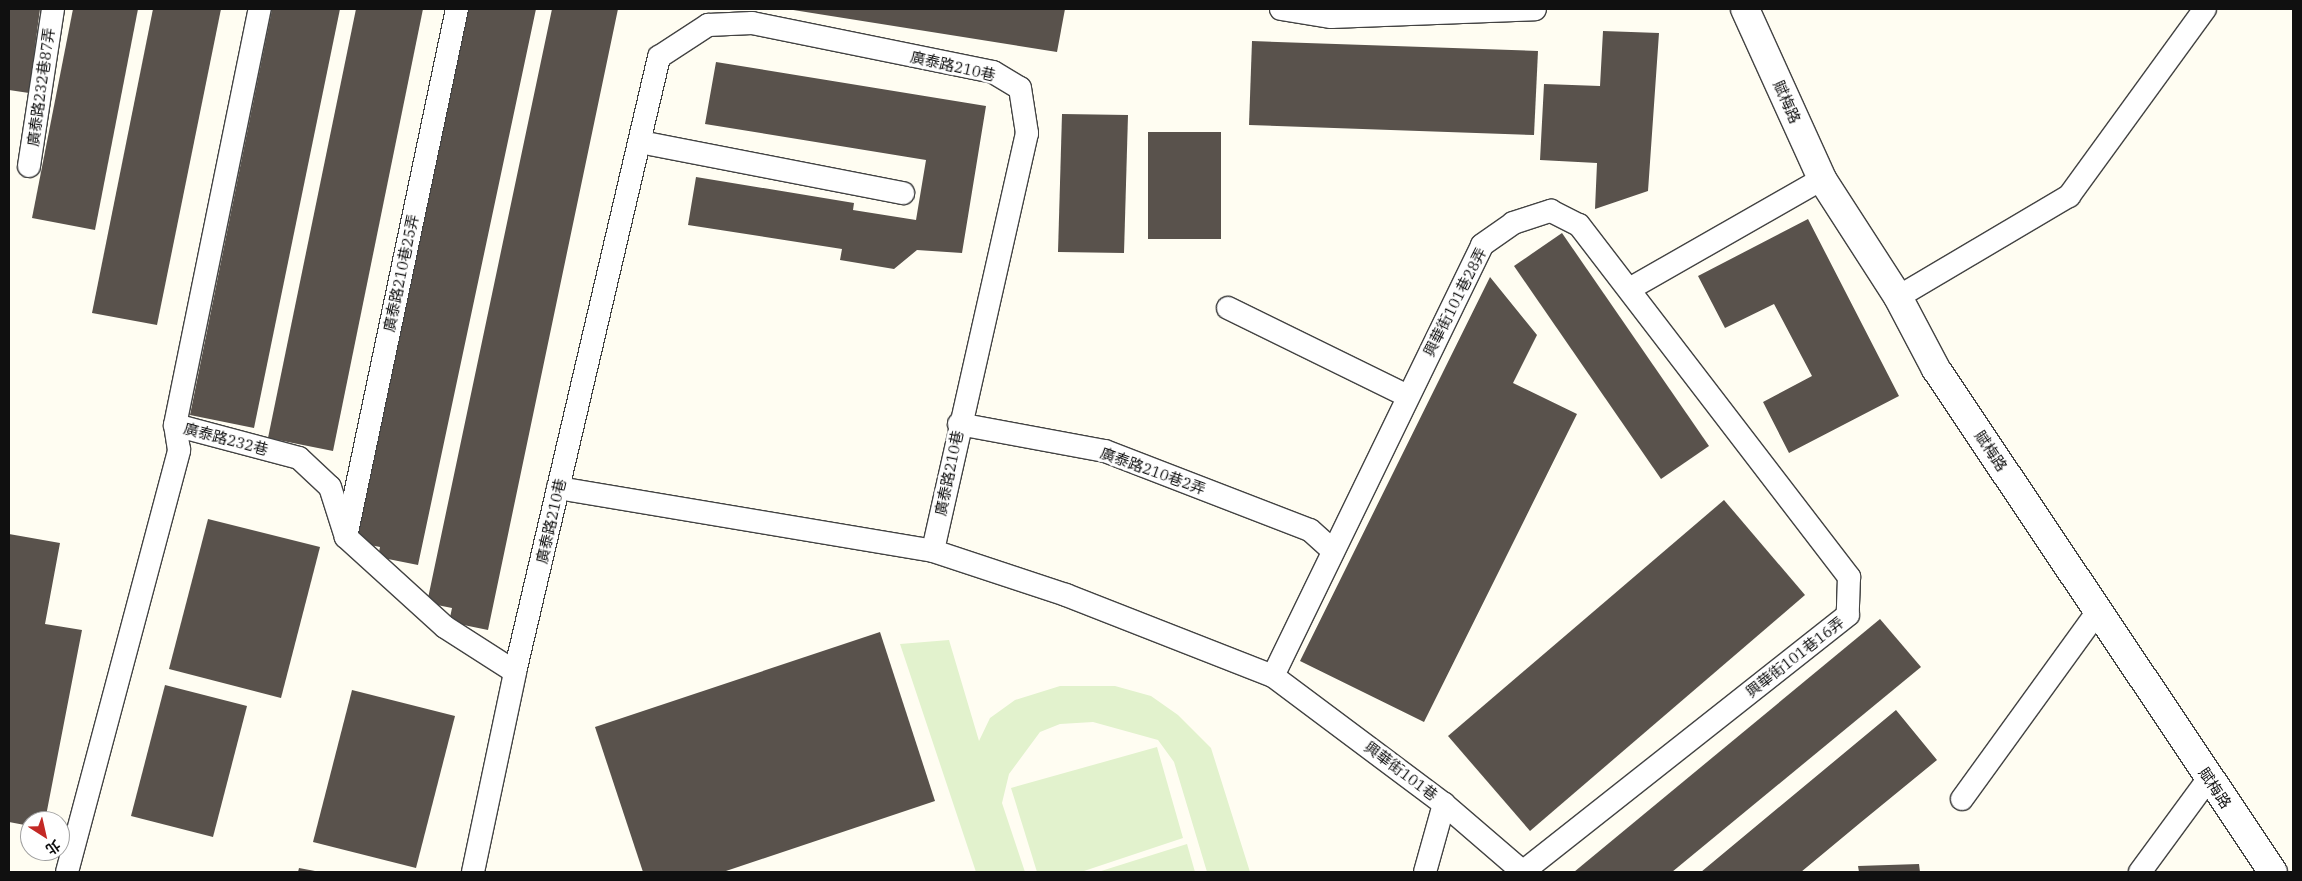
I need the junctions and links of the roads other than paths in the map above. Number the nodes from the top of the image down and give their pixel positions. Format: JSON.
{"nodes":[{"id":1,"x":53,"y":9,"type":"edge"},
{"id":2,"x":260,"y":9,"type":"edge"},
{"id":3,"x":456,"y":9,"type":"edge"},
{"id":4,"x":1281,"y":9,"type":"edge"},
{"id":5,"x":1535,"y":9,"type":"edge"},
{"id":6,"x":1745,"y":9,"type":"edge"},
{"id":7,"x":2204,"y":9,"type":"edge"},
{"id":8,"x":640,"y":142,"type":"junction"},
{"id":9,"x":29,"y":166,"type":"dead end"},
{"id":10,"x":1822,"y":179,"type":"junction"},
{"id":11,"x":904,"y":193,"type":"dead end"},
{"id":12,"x":1631,"y":288,"type":"junction"},
{"id":13,"x":1898,"y":297,"type":"junction"},
{"id":14,"x":1228,"y":308,"type":"dead end"},
{"id":15,"x":1408,"y":396,"type":"junction"},
{"id":16,"x":960,"y":424,"type":"junction"},
{"id":17,"x":175,"y":425,"type":"junction"},
{"id":18,"x":558,"y":488,"type":"junction"},
{"id":19,"x":346,"y":537,"type":"junction"},
{"id":20,"x":933,"y":551,"type":"junction"},
{"id":21,"x":1333,"y":551,"type":"junction"},
{"id":22,"x":2098,"y":611,"type":"junction"},
{"id":23,"x":515,"y":672,"type":"junction"},
{"id":24,"x":1273,"y":676,"type":"junction"},
{"id":25,"x":2209,"y":778,"type":"junction"},
{"id":26,"x":1962,"y":798,"type":"dead end"},
{"id":27,"x":1444,"y":804,"type":"junction"},
{"id":28,"x":67,"y":872,"type":"edge"},
{"id":29,"x":473,"y":872,"type":"edge"},
{"id":30,"x":1425,"y":872,"type":"edge"},
{"id":31,"x":1523,"y":872,"type":"edge"},
{"id":32,"x":2140,"y":872,"type":"edge"},
{"id":33,"x":2272,"y":872,"type":"edge"}],
"edges":[{"from":1,"to":9,"type":"lane","name":"廣泰路232巷87弄"},
{"from":2,"to":17,"type":"lane","name":"廣泰路232巷"},
{"from":3,"to":19,"type":"lane","name":"廣泰路210巷25弄"},
{"from":4,"to":5,"type":"lane"},
{"from":6,"to":10,"type":"street","name":"賦梅路"},
{"from":7,"to":13,"type":"lane"},
{"from":8,"to":11,"type":"lane"},
{"from":8,"to":16,"type":"lane","name":"廣泰路210巷"},
{"from":8,"to":18,"type":"lane","name":"廣泰路210巷"},
{"from":10,"to":12,"type":"lane"},
{"from":10,"to":13,"type":"street","name":"賦梅路"},
{"from":12,"to":15,"type":"lane","name":"興華街101巷28弄"},
{"from":12,"to":31,"type":"lane","name":"興華街101巷16弄"},
{"from":13,"to":22,"type":"street","name":"賦梅路"},
{"from":14,"to":15,"type":"lane"},
{"from":15,"to":21,"type":"lane","name":"興華街101巷28弄"},
{"from":16,"to":20,"type":"lane","name":"廣泰路210巷"},
{"from":16,"to":21,"type":"lane","name":"廣泰路210巷2弄"},
{"from":17,"to":19,"type":"lane","name":"廣泰路232巷"},
{"from":17,"to":28,"type":"lane"},
{"from":18,"to":20,"type":"lane","name":"興華街101巷"},
{"from":18,"to":23,"type":"lane","name":"廣泰路210巷"},
{"from":19,"to":23,"type":"lane","name":"廣泰路232巷"},
{"from":20,"to":24,"type":"lane","name":"興華街101巷"},
{"from":21,"to":24,"type":"lane","name":"興華街101巷28弄"},
{"from":22,"to":25,"type":"street","name":"賦梅路"},
{"from":22,"to":26,"type":"lane"},
{"from":23,"to":29,"type":"lane","name":"廣泰路210巷"},
{"from":24,"to":27,"type":"lane","name":"興華街101巷"},
{"from":25,"to":32,"type":"lane"},
{"from":25,"to":33,"type":"street","name":"賦梅路"},
{"from":27,"to":30,"type":"lane"},
{"from":27,"to":31,"type":"lane","name":"興華街101巷"}]}
